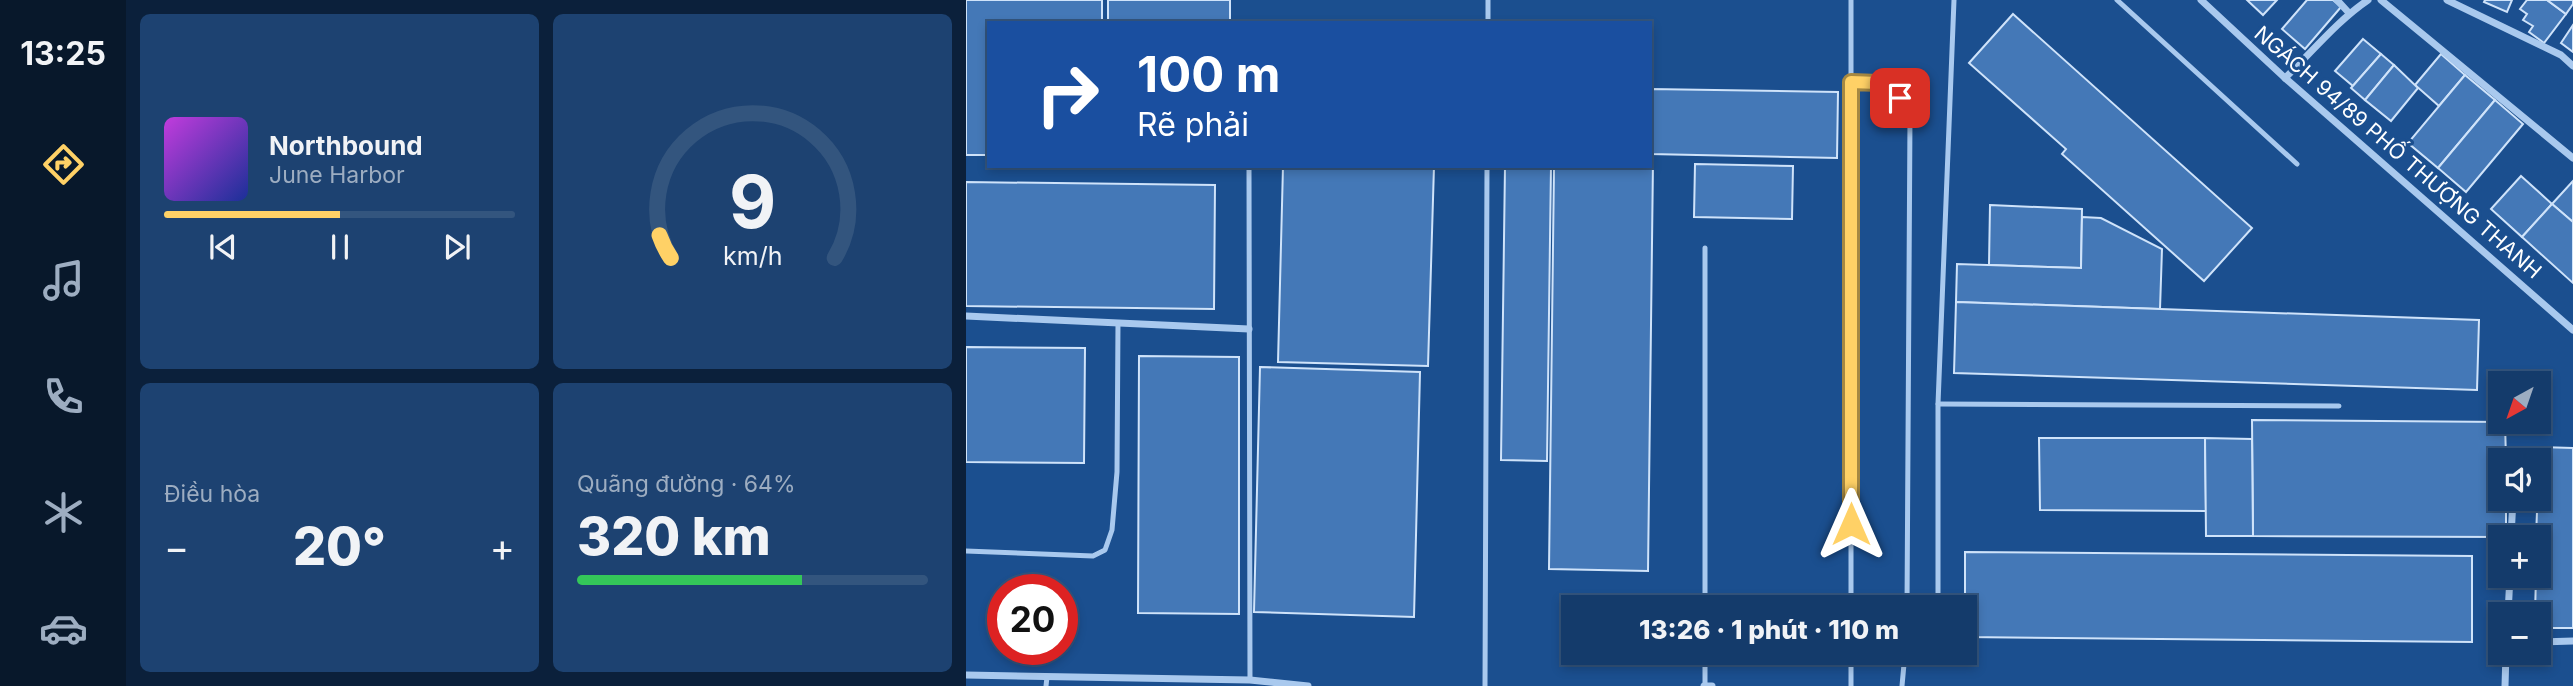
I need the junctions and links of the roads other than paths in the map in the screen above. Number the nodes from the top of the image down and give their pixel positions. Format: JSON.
{"nodes":[{"id":1,"x":1488,"y":0,"type":"edge"},
{"id":2,"x":1851,"y":0,"type":"edge"},
{"id":3,"x":1954,"y":0,"type":"edge"},
{"id":4,"x":2117,"y":0,"type":"edge"},
{"id":5,"x":2201,"y":0,"type":"edge"},
{"id":6,"x":2337,"y":0,"type":"edge"},
{"id":7,"x":2368,"y":0,"type":"edge"},
{"id":8,"x":2381,"y":0,"type":"edge"},
{"id":9,"x":2447,"y":0,"type":"edge"},
{"id":10,"x":2349,"y":13,"type":"junction"},
{"id":11,"x":1488,"y":21,"type":"edge"},
{"id":12,"x":2573,"y":66,"type":"edge"},
{"id":13,"x":2285,"y":78,"type":"junction"},
{"id":14,"x":1851,"y":82,"type":"junction"},
{"id":15,"x":2573,"y":158,"type":"edge"},
{"id":16,"x":2297,"y":164,"type":"dead end"},
{"id":17,"x":1487,"y":168,"type":"edge"},
{"id":18,"x":1249,"y":169,"type":"dead end"},
{"id":19,"x":1705,"y":248,"type":"dead end"},
{"id":20,"x":966,"y":316,"type":"edge"},
{"id":21,"x":1118,"y":323,"type":"junction"},
{"id":22,"x":1250,"y":329,"type":"junction"},
{"id":23,"x":2573,"y":330,"type":"edge"},
{"id":24,"x":1938,"y":404,"type":"junction"},
{"id":25,"x":2339,"y":405,"type":"dead end"},
{"id":26,"x":966,"y":551,"type":"edge"},
{"id":27,"x":1705,"y":595,"type":"edge"},
{"id":28,"x":1851,"y":595,"type":"edge"},
{"id":29,"x":1907,"y":595,"type":"edge"},
{"id":30,"x":1938,"y":595,"type":"edge"},
{"id":31,"x":2573,"y":640,"type":"edge"},
{"id":32,"x":2551,"y":641,"type":"edge"},
{"id":33,"x":1705,"y":665,"type":"edge"},
{"id":34,"x":1851,"y":665,"type":"edge"},
{"id":35,"x":1904,"y":665,"type":"edge"},
{"id":36,"x":2506,"y":665,"type":"edge"},
{"id":37,"x":966,"y":675,"type":"edge"},
{"id":38,"x":1047,"y":677,"type":"junction"},
{"id":39,"x":1250,"y":680,"type":"junction"},
{"id":40,"x":1046,"y":686,"type":"edge"},
{"id":41,"x":1308,"y":686,"type":"edge"},
{"id":42,"x":1485,"y":686,"type":"edge"},
{"id":43,"x":1704,"y":686,"type":"edge"},
{"id":44,"x":1712,"y":686,"type":"edge"},
{"id":45,"x":1852,"y":686,"type":"edge"},
{"id":46,"x":1902,"y":686,"type":"edge"},
{"id":47,"x":2505,"y":686,"type":"edge"}],
"edges":[{"from":1,"to":11,"type":"lane"},
{"from":2,"to":14,"type":"lane"},
{"from":3,"to":24,"type":"lane"},
{"from":4,"to":16,"type":"lane"},
{"from":5,"to":13,"type":"street","name":"NGÁCH 94/89 PHỐ THƯỢNG THANH"},
{"from":6,"to":10,"type":"street"},
{"from":7,"to":10,"type":"street"},
{"from":8,"to":15,"type":"street"},
{"from":9,"to":12,"type":"street"},
{"from":10,"to":13,"type":"street"},
{"from":13,"to":23,"type":"street","name":"NGÁCH 94/89 PHỐ THƯỢNG THANH"},
{"from":14,"to":28,"type":"lane"},
{"from":14,"to":29,"type":"lane"},
{"from":17,"to":42,"type":"lane"},
{"from":18,"to":22,"type":"lane"},
{"from":19,"to":27,"type":"lane"},
{"from":20,"to":21,"type":"street"},
{"from":21,"to":22,"type":"street"},
{"from":21,"to":26,"type":"lane"},
{"from":22,"to":39,"type":"lane"},
{"from":24,"to":25,"type":"lane"},
{"from":24,"to":30,"type":"lane"},
{"from":31,"to":32,"type":"street"},
{"from":33,"to":43,"type":"lane"},
{"from":34,"to":45,"type":"lane"},
{"from":35,"to":46,"type":"lane"},
{"from":36,"to":47,"type":"street"},
{"from":37,"to":38,"type":"street"},
{"from":38,"to":39,"type":"street"},
{"from":38,"to":40,"type":"lane"},
{"from":39,"to":41,"type":"street"},
{"from":43,"to":44,"type":"street"}]}
